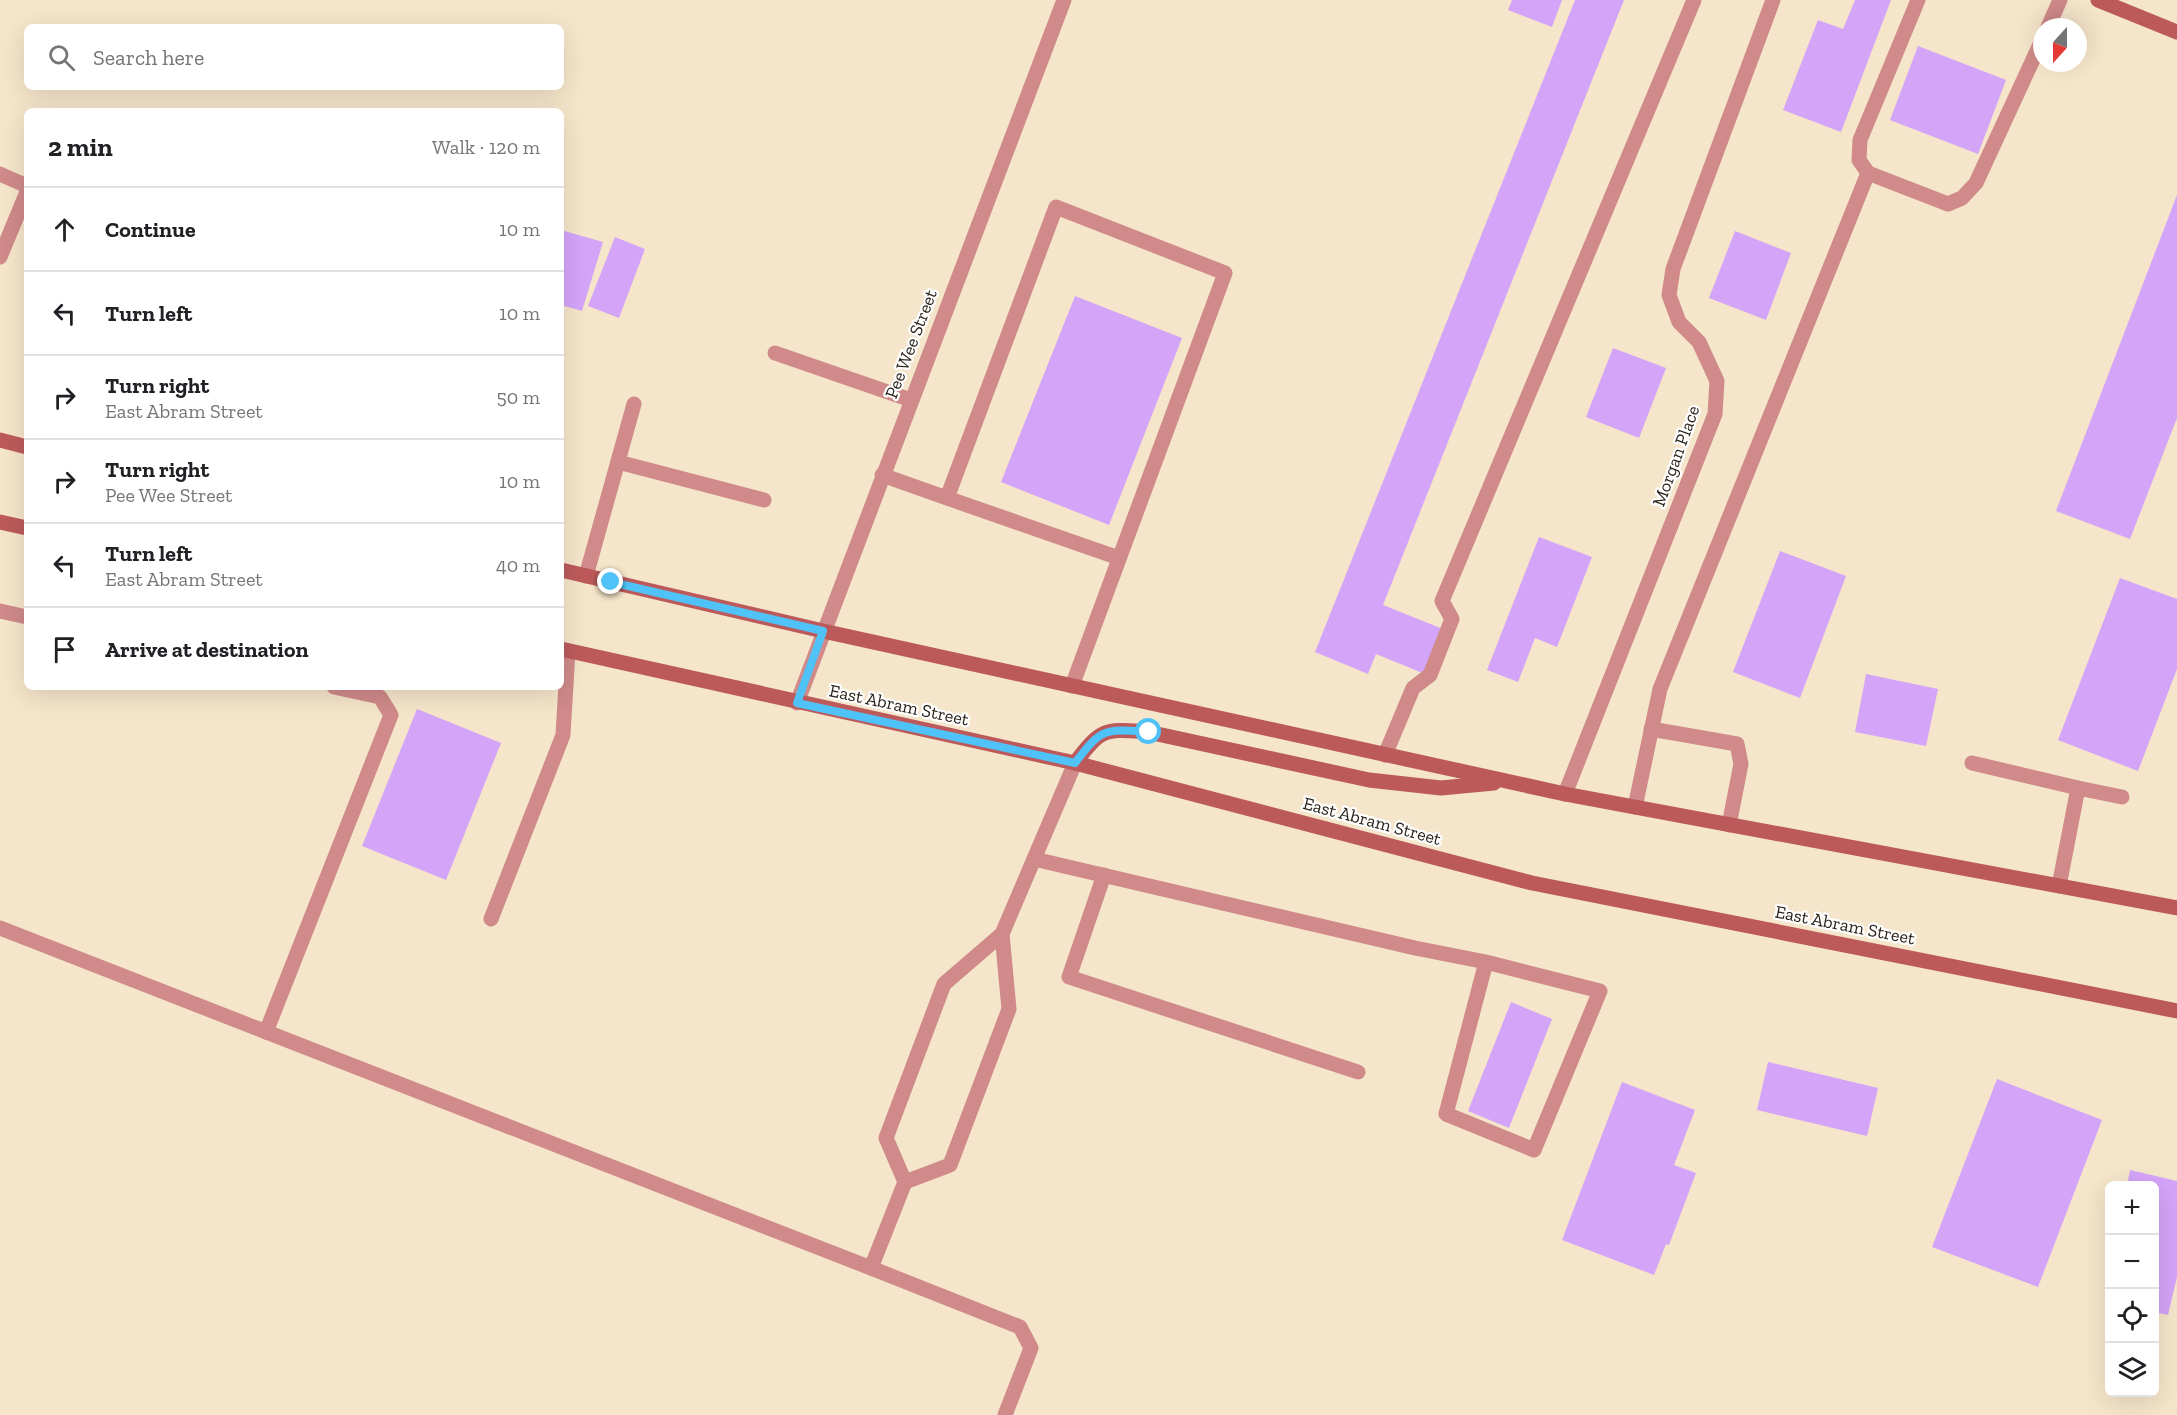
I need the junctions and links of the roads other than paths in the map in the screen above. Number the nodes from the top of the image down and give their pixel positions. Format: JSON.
{"nodes":[{"id":1,"x":1064,"y":0,"type":"edge"},
{"id":2,"x":1694,"y":0,"type":"edge"},
{"id":3,"x":1773,"y":0,"type":"edge"},
{"id":4,"x":1918,"y":0,"type":"edge"},
{"id":5,"x":2061,"y":0,"type":"edge"},
{"id":6,"x":2098,"y":0,"type":"edge"},
{"id":7,"x":2052,"y":18,"type":"edge"},
{"id":8,"x":2177,"y":32,"type":"edge"},
{"id":9,"x":2033,"y":60,"type":"edge"},
{"id":10,"x":1868,"y":173,"type":"junction"},
{"id":11,"x":0,"y":174,"type":"edge"},
{"id":12,"x":24,"y":185,"type":"edge"},
{"id":13,"x":24,"y":199,"type":"edge"},
{"id":14,"x":0,"y":257,"type":"edge"},
{"id":15,"x":775,"y":353,"type":"dead end"},
{"id":16,"x":911,"y":400,"type":"junction"},
{"id":17,"x":634,"y":404,"type":"dead end"},
{"id":18,"x":0,"y":440,"type":"edge"},
{"id":19,"x":24,"y":446,"type":"edge"},
{"id":20,"x":618,"y":462,"type":"junction"},
{"id":21,"x":882,"y":475,"type":"junction"},
{"id":22,"x":947,"y":498,"type":"junction"},
{"id":23,"x":764,"y":500,"type":"dead end"},
{"id":24,"x":0,"y":522,"type":"edge"},
{"id":25,"x":24,"y":527,"type":"edge"},
{"id":26,"x":1119,"y":558,"type":"junction"},
{"id":27,"x":564,"y":571,"type":"edge"},
{"id":28,"x":586,"y":576,"type":"junction"},
{"id":29,"x":0,"y":611,"type":"edge"},
{"id":30,"x":24,"y":616,"type":"edge"},
{"id":31,"x":823,"y":631,"type":"junction"},
{"id":32,"x":564,"y":650,"type":"edge"},
{"id":33,"x":1072,"y":686,"type":"junction"},
{"id":34,"x":347,"y":690,"type":"edge"},
{"id":35,"x":564,"y":690,"type":"edge"},
{"id":36,"x":797,"y":703,"type":"junction"},
{"id":37,"x":1651,"y":729,"type":"junction"},
{"id":38,"x":1385,"y":755,"type":"junction"},
{"id":39,"x":1075,"y":763,"type":"junction"},
{"id":40,"x":1972,"y":763,"type":"dead end"},
{"id":41,"x":1509,"y":782,"type":"junction"},
{"id":42,"x":2078,"y":788,"type":"junction"},
{"id":43,"x":1565,"y":794,"type":"junction"},
{"id":44,"x":2122,"y":797,"type":"dead end"},
{"id":45,"x":1635,"y":807,"type":"junction"},
{"id":46,"x":1730,"y":825,"type":"junction"},
{"id":47,"x":1034,"y":859,"type":"junction"},
{"id":48,"x":1104,"y":875,"type":"junction"},
{"id":49,"x":2059,"y":886,"type":"junction"},
{"id":50,"x":2177,"y":908,"type":"edge"},
{"id":51,"x":491,"y":919,"type":"dead end"},
{"id":52,"x":0,"y":928,"type":"edge"},
{"id":53,"x":1002,"y":934,"type":"junction"},
{"id":54,"x":1486,"y":962,"type":"junction"},
{"id":55,"x":2177,"y":1011,"type":"edge"},
{"id":56,"x":266,"y":1032,"type":"junction"},
{"id":57,"x":1358,"y":1072,"type":"dead end"},
{"id":58,"x":906,"y":1182,"type":"junction"},
{"id":59,"x":871,"y":1268,"type":"junction"},
{"id":60,"x":1005,"y":1415,"type":"edge"}],
"edges":[{"from":1,"to":16,"type":"street","name":"Pee Wee Street"},
{"from":2,"to":38,"type":"street"},
{"from":3,"to":43,"type":"street","name":"Morgan Place"},
{"from":4,"to":10,"type":"street"},
{"from":5,"to":7,"type":"street"},
{"from":6,"to":8,"type":"main road"},
{"from":9,"to":10,"type":"street"},
{"from":10,"to":37,"type":"street"},
{"from":11,"to":12,"type":"street"},
{"from":13,"to":14,"type":"street"},
{"from":15,"to":16,"type":"street"},
{"from":16,"to":21,"type":"street","name":"Pee Wee Street"},
{"from":17,"to":20,"type":"street"},
{"from":18,"to":19,"type":"main road"},
{"from":20,"to":23,"type":"street"},
{"from":20,"to":28,"type":"street"},
{"from":21,"to":22,"type":"street"},
{"from":21,"to":31,"type":"street","name":"Pee Wee Street"},
{"from":22,"to":26,"type":"street"},
{"from":22,"to":26,"type":"street"},
{"from":24,"to":25,"type":"main road"},
{"from":26,"to":33,"type":"street"},
{"from":27,"to":28,"type":"main road"},
{"from":28,"to":31,"type":"main road"},
{"from":29,"to":30,"type":"street"},
{"from":31,"to":33,"type":"main road"},
{"from":31,"to":36,"type":"street","name":"Pee Wee Street"},
{"from":32,"to":36,"type":"main road","name":"East Abram Street"},
{"from":33,"to":38,"type":"main road"},
{"from":34,"to":56,"type":"street"},
{"from":35,"to":51,"type":"street"},
{"from":36,"to":39,"type":"main road","name":"East Abram Street"},
{"from":37,"to":45,"type":"street"},
{"from":37,"to":46,"type":"street"},
{"from":38,"to":41,"type":"main road"},
{"from":39,"to":41,"type":"main road"},
{"from":39,"to":47,"type":"street"},
{"from":39,"to":55,"type":"main road","name":"East Abram Street"},
{"from":40,"to":42,"type":"street"},
{"from":41,"to":43,"type":"main road"},
{"from":42,"to":44,"type":"street"},
{"from":42,"to":49,"type":"street"},
{"from":43,"to":45,"type":"main road"},
{"from":45,"to":46,"type":"main road"},
{"from":46,"to":49,"type":"main road"},
{"from":47,"to":48,"type":"street"},
{"from":47,"to":53,"type":"street"},
{"from":48,"to":54,"type":"street"},
{"from":48,"to":57,"type":"street"},
{"from":49,"to":50,"type":"main road"},
{"from":52,"to":56,"type":"street"},
{"from":53,"to":58,"type":"street"},
{"from":53,"to":58,"type":"street"},
{"from":54,"to":54,"type":"street"},
{"from":56,"to":59,"type":"street"},
{"from":58,"to":59,"type":"street"},
{"from":59,"to":60,"type":"street"}]}
